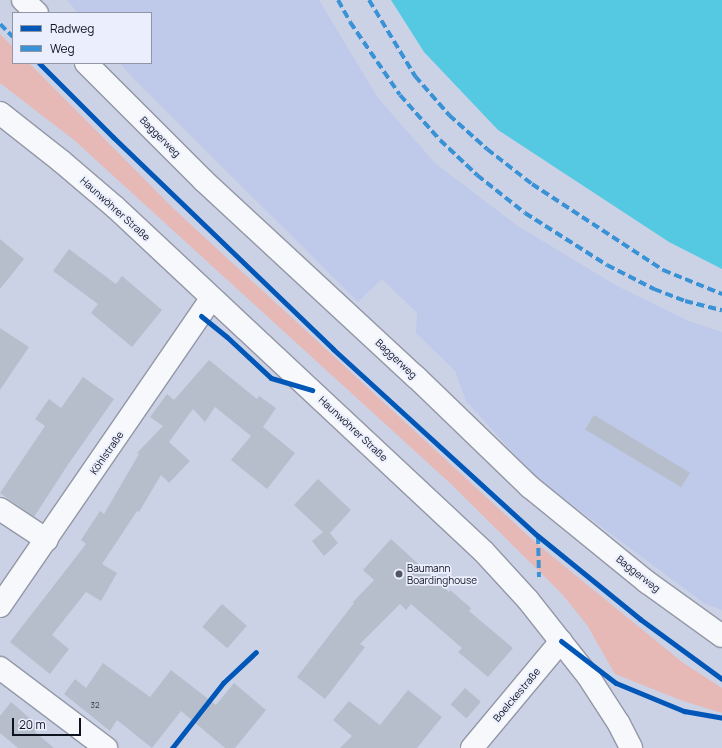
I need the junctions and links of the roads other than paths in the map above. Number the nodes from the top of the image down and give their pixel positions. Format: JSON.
{"nodes":[{"id":1,"x":23,"y":0,"type":"edge"},
{"id":2,"x":36,"y":12,"type":"edge"},
{"id":3,"x":87,"y":64,"type":"edge"},
{"id":4,"x":0,"y":113,"type":"edge"},
{"id":5,"x":212,"y":298,"type":"junction"},
{"id":6,"x":0,"y":509,"type":"edge"},
{"id":7,"x":47,"y":540,"type":"junction"},
{"id":8,"x":0,"y":606,"type":"edge"},
{"id":9,"x":722,"y":636,"type":"edge"},
{"id":10,"x":562,"y":641,"type":"junction"},
{"id":11,"x":0,"y":668,"type":"edge"},
{"id":12,"x":106,"y":748,"type":"edge"},
{"id":13,"x":472,"y":748,"type":"edge"},
{"id":14,"x":631,"y":748,"type":"edge"}],
"edges":[{"from":1,"to":2,"type":"street"},
{"from":3,"to":9,"type":"street","name":"Baggerweg"},
{"from":4,"to":5,"type":"street","name":"Haunwöhrer Straße"},
{"from":5,"to":7,"type":"street","name":"Köhlstraße"},
{"from":5,"to":10,"type":"street","name":"Haunwöhrer Straße"},
{"from":6,"to":7,"type":"street"},
{"from":7,"to":8,"type":"street","name":"Köhlstraße"},
{"from":10,"to":13,"type":"street","name":"Boelckestraße"},
{"from":10,"to":14,"type":"street","name":"Haunwöhrer Straße"},
{"from":11,"to":12,"type":"street"}]}
